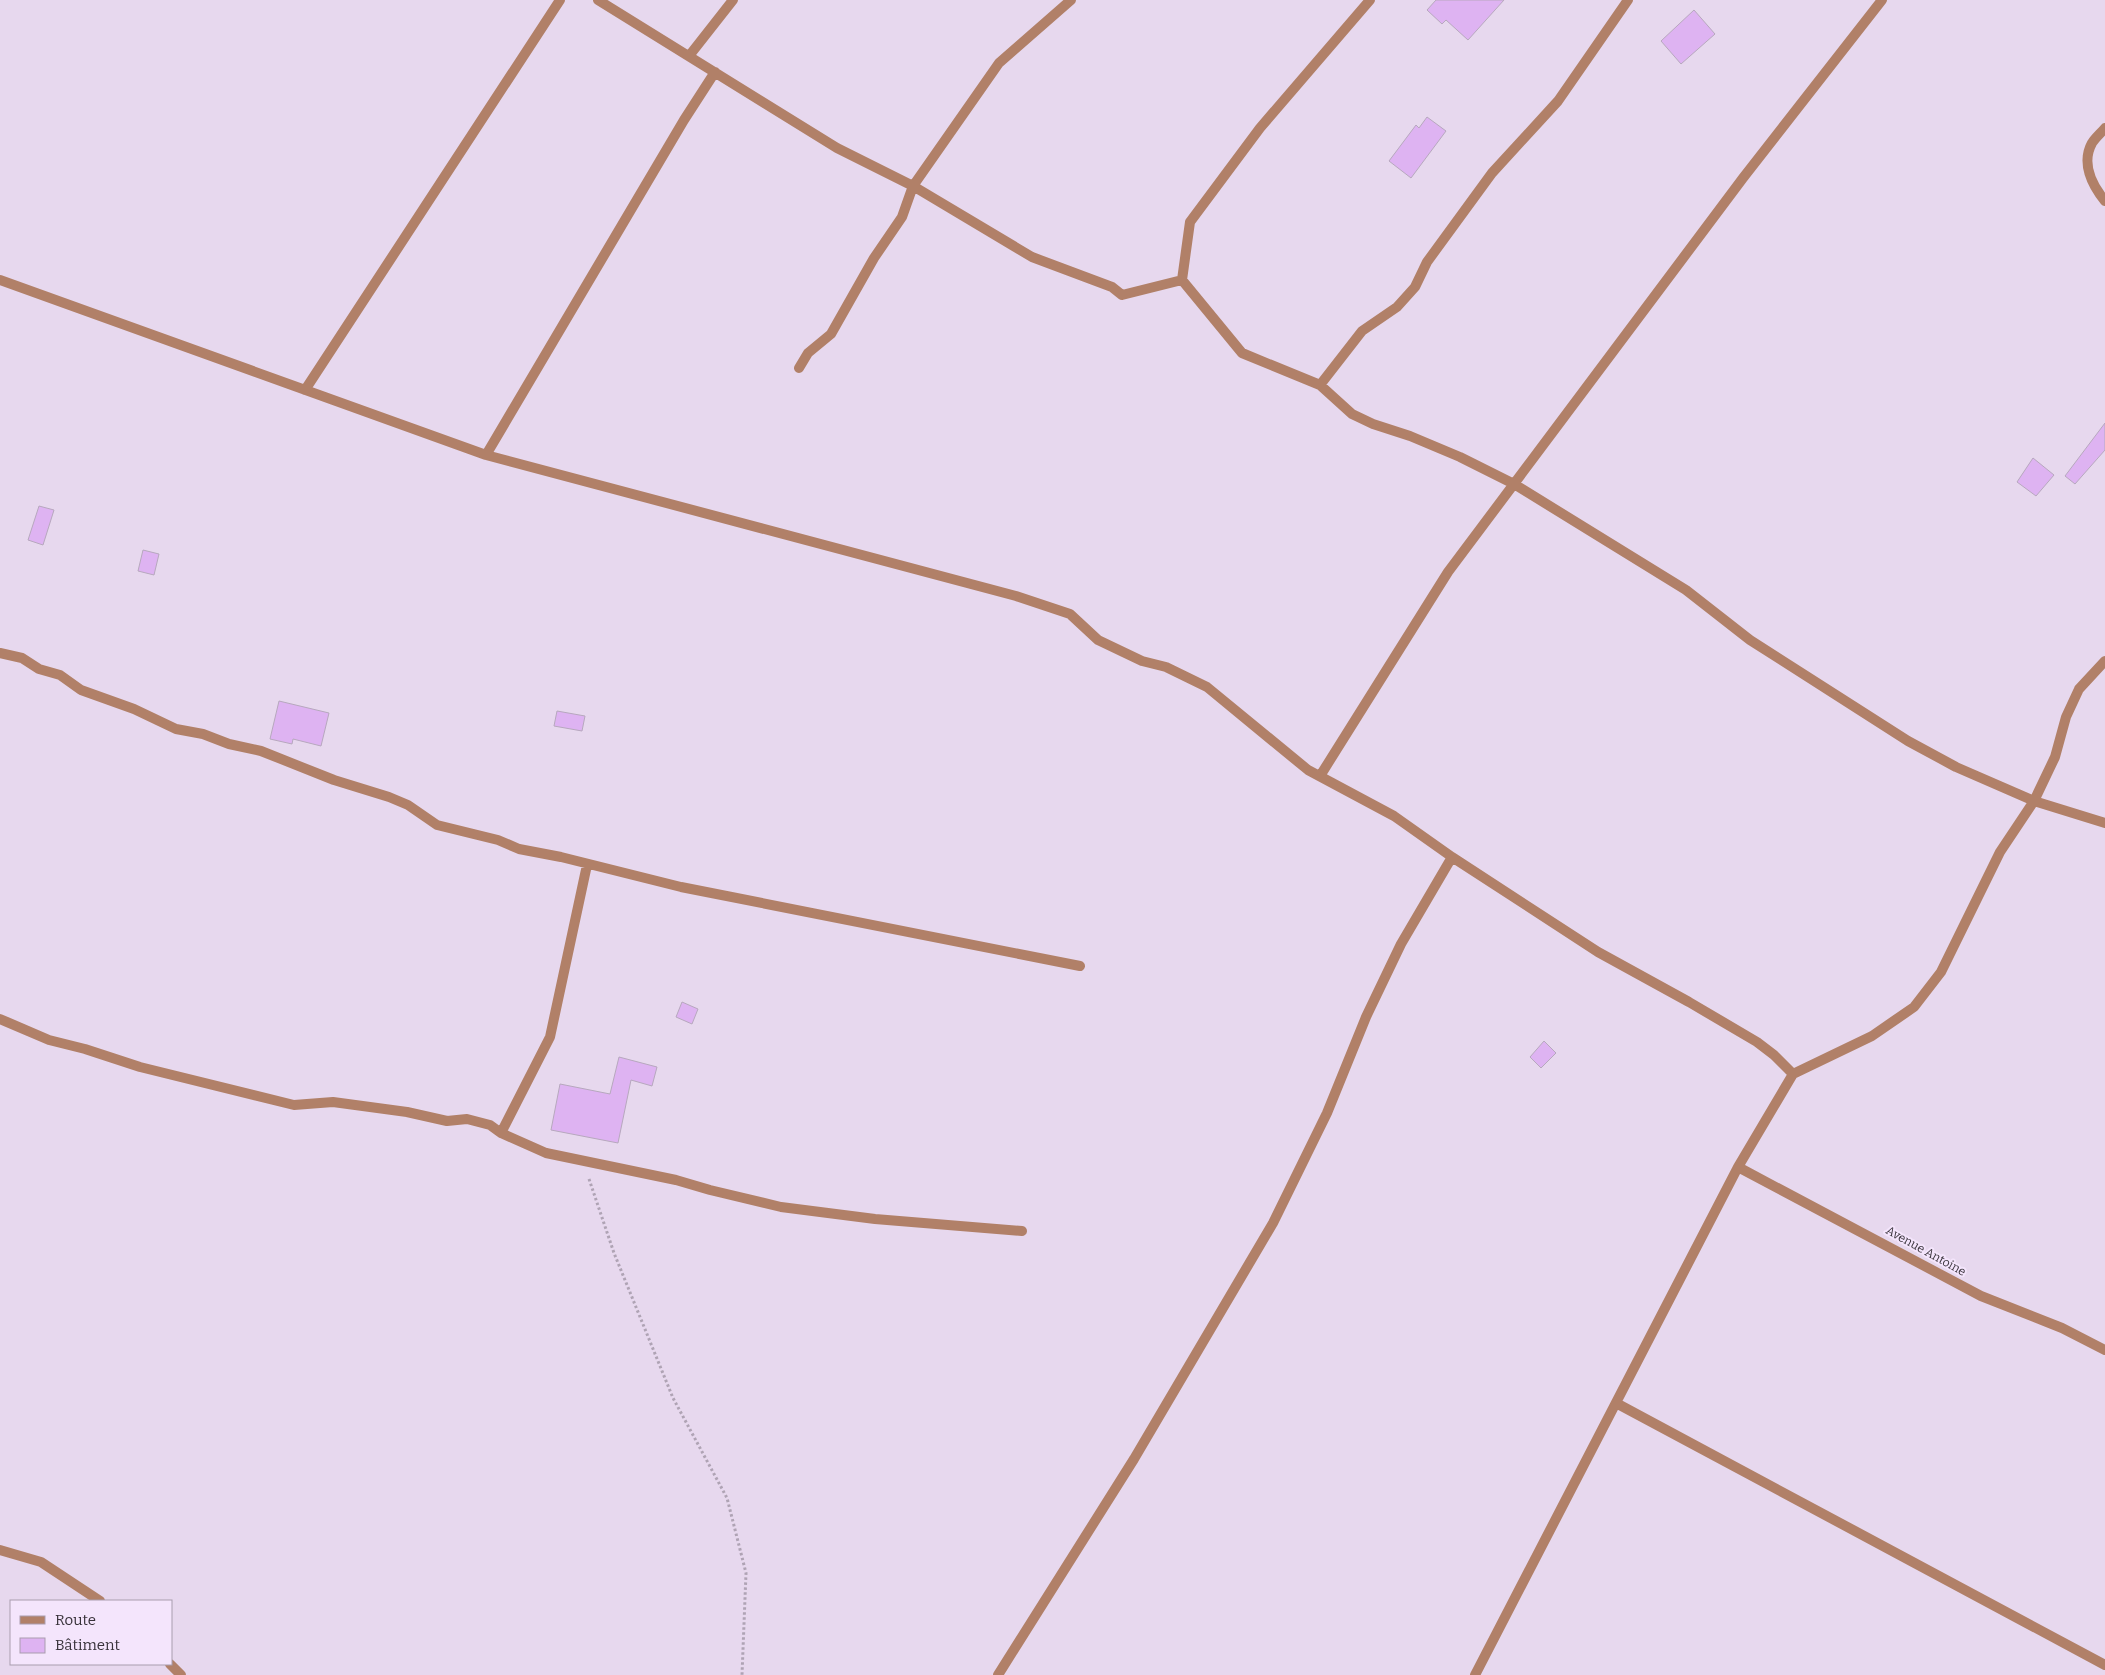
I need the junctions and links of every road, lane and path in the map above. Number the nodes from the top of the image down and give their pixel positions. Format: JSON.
{"nodes":[{"id":1,"x":560,"y":0,"type":"edge"},
{"id":2,"x":598,"y":0,"type":"edge"},
{"id":3,"x":733,"y":0,"type":"edge"},
{"id":4,"x":1071,"y":0,"type":"edge"},
{"id":5,"x":1370,"y":0,"type":"edge"},
{"id":6,"x":1628,"y":0,"type":"edge"},
{"id":7,"x":1882,"y":0,"type":"edge"},
{"id":8,"x":688,"y":56,"type":"junction"},
{"id":9,"x":715,"y":72,"type":"junction"},
{"id":10,"x":2105,"y":128,"type":"edge"},
{"id":11,"x":913,"y":186,"type":"junction"},
{"id":12,"x":2105,"y":201,"type":"edge"},
{"id":13,"x":0,"y":280,"type":"edge"},
{"id":14,"x":1182,"y":280,"type":"junction"},
{"id":15,"x":799,"y":368,"type":"dead end"},
{"id":16,"x":1320,"y":385,"type":"junction"},
{"id":17,"x":305,"y":390,"type":"junction"},
{"id":18,"x":486,"y":455,"type":"junction"},
{"id":19,"x":1514,"y":484,"type":"junction"},
{"id":20,"x":0,"y":653,"type":"edge"},
{"id":21,"x":2105,"y":661,"type":"edge"},
{"id":22,"x":1320,"y":776,"type":"junction"},
{"id":23,"x":2034,"y":801,"type":"junction"},
{"id":24,"x":2105,"y":823,"type":"edge"},
{"id":25,"x":1452,"y":857,"type":"junction"},
{"id":26,"x":588,"y":865,"type":"junction"},
{"id":27,"x":1080,"y":966,"type":"dead end"},
{"id":28,"x":0,"y":1019,"type":"edge"},
{"id":29,"x":1793,"y":1074,"type":"junction"},
{"id":30,"x":501,"y":1133,"type":"junction"},
{"id":31,"x":1738,"y":1167,"type":"junction"},
{"id":32,"x":588,"y":1179,"type":"dead end"},
{"id":33,"x":1022,"y":1231,"type":"dead end"},
{"id":34,"x":2105,"y":1350,"type":"edge"},
{"id":35,"x":1616,"y":1403,"type":"junction"},
{"id":36,"x":1,"y":1548,"type":"edge"},
{"id":37,"x":98,"y":1600,"type":"edge"},
{"id":38,"x":171,"y":1665,"type":"edge"},
{"id":39,"x":2105,"y":1665,"type":"edge"},
{"id":40,"x":181,"y":1675,"type":"edge"},
{"id":41,"x":742,"y":1675,"type":"edge"},
{"id":42,"x":998,"y":1675,"type":"edge"},
{"id":43,"x":1475,"y":1675,"type":"edge"}],
"edges":[{"from":1,"to":17,"type":"street"},
{"from":2,"to":8,"type":"street"},
{"from":3,"to":8,"type":"street"},
{"from":4,"to":11,"type":"street"},
{"from":5,"to":14,"type":"street"},
{"from":6,"to":16,"type":"street"},
{"from":7,"to":19,"type":"street"},
{"from":8,"to":9,"type":"street"},
{"from":9,"to":11,"type":"street"},
{"from":9,"to":18,"type":"street"},
{"from":10,"to":12,"type":"street"},
{"from":11,"to":14,"type":"street"},
{"from":11,"to":15,"type":"street"},
{"from":13,"to":17,"type":"street"},
{"from":14,"to":16,"type":"street"},
{"from":16,"to":19,"type":"street"},
{"from":17,"to":18,"type":"street"},
{"from":18,"to":22,"type":"street"},
{"from":19,"to":22,"type":"street"},
{"from":19,"to":23,"type":"street"},
{"from":20,"to":26,"type":"street"},
{"from":21,"to":23,"type":"street"},
{"from":22,"to":25,"type":"street"},
{"from":23,"to":24,"type":"street"},
{"from":23,"to":29,"type":"street"},
{"from":25,"to":29,"type":"street"},
{"from":25,"to":42,"type":"street"},
{"from":26,"to":27,"type":"street"},
{"from":26,"to":30,"type":"street"},
{"from":28,"to":30,"type":"street"},
{"from":29,"to":31,"type":"street"},
{"from":30,"to":33,"type":"street"},
{"from":31,"to":34,"type":"street","name":"Avenue Antoine"},
{"from":31,"to":35,"type":"street"},
{"from":32,"to":41,"type":"path"},
{"from":35,"to":39,"type":"street"},
{"from":35,"to":43,"type":"street"},
{"from":36,"to":37,"type":"street"},
{"from":38,"to":40,"type":"street"}]}
